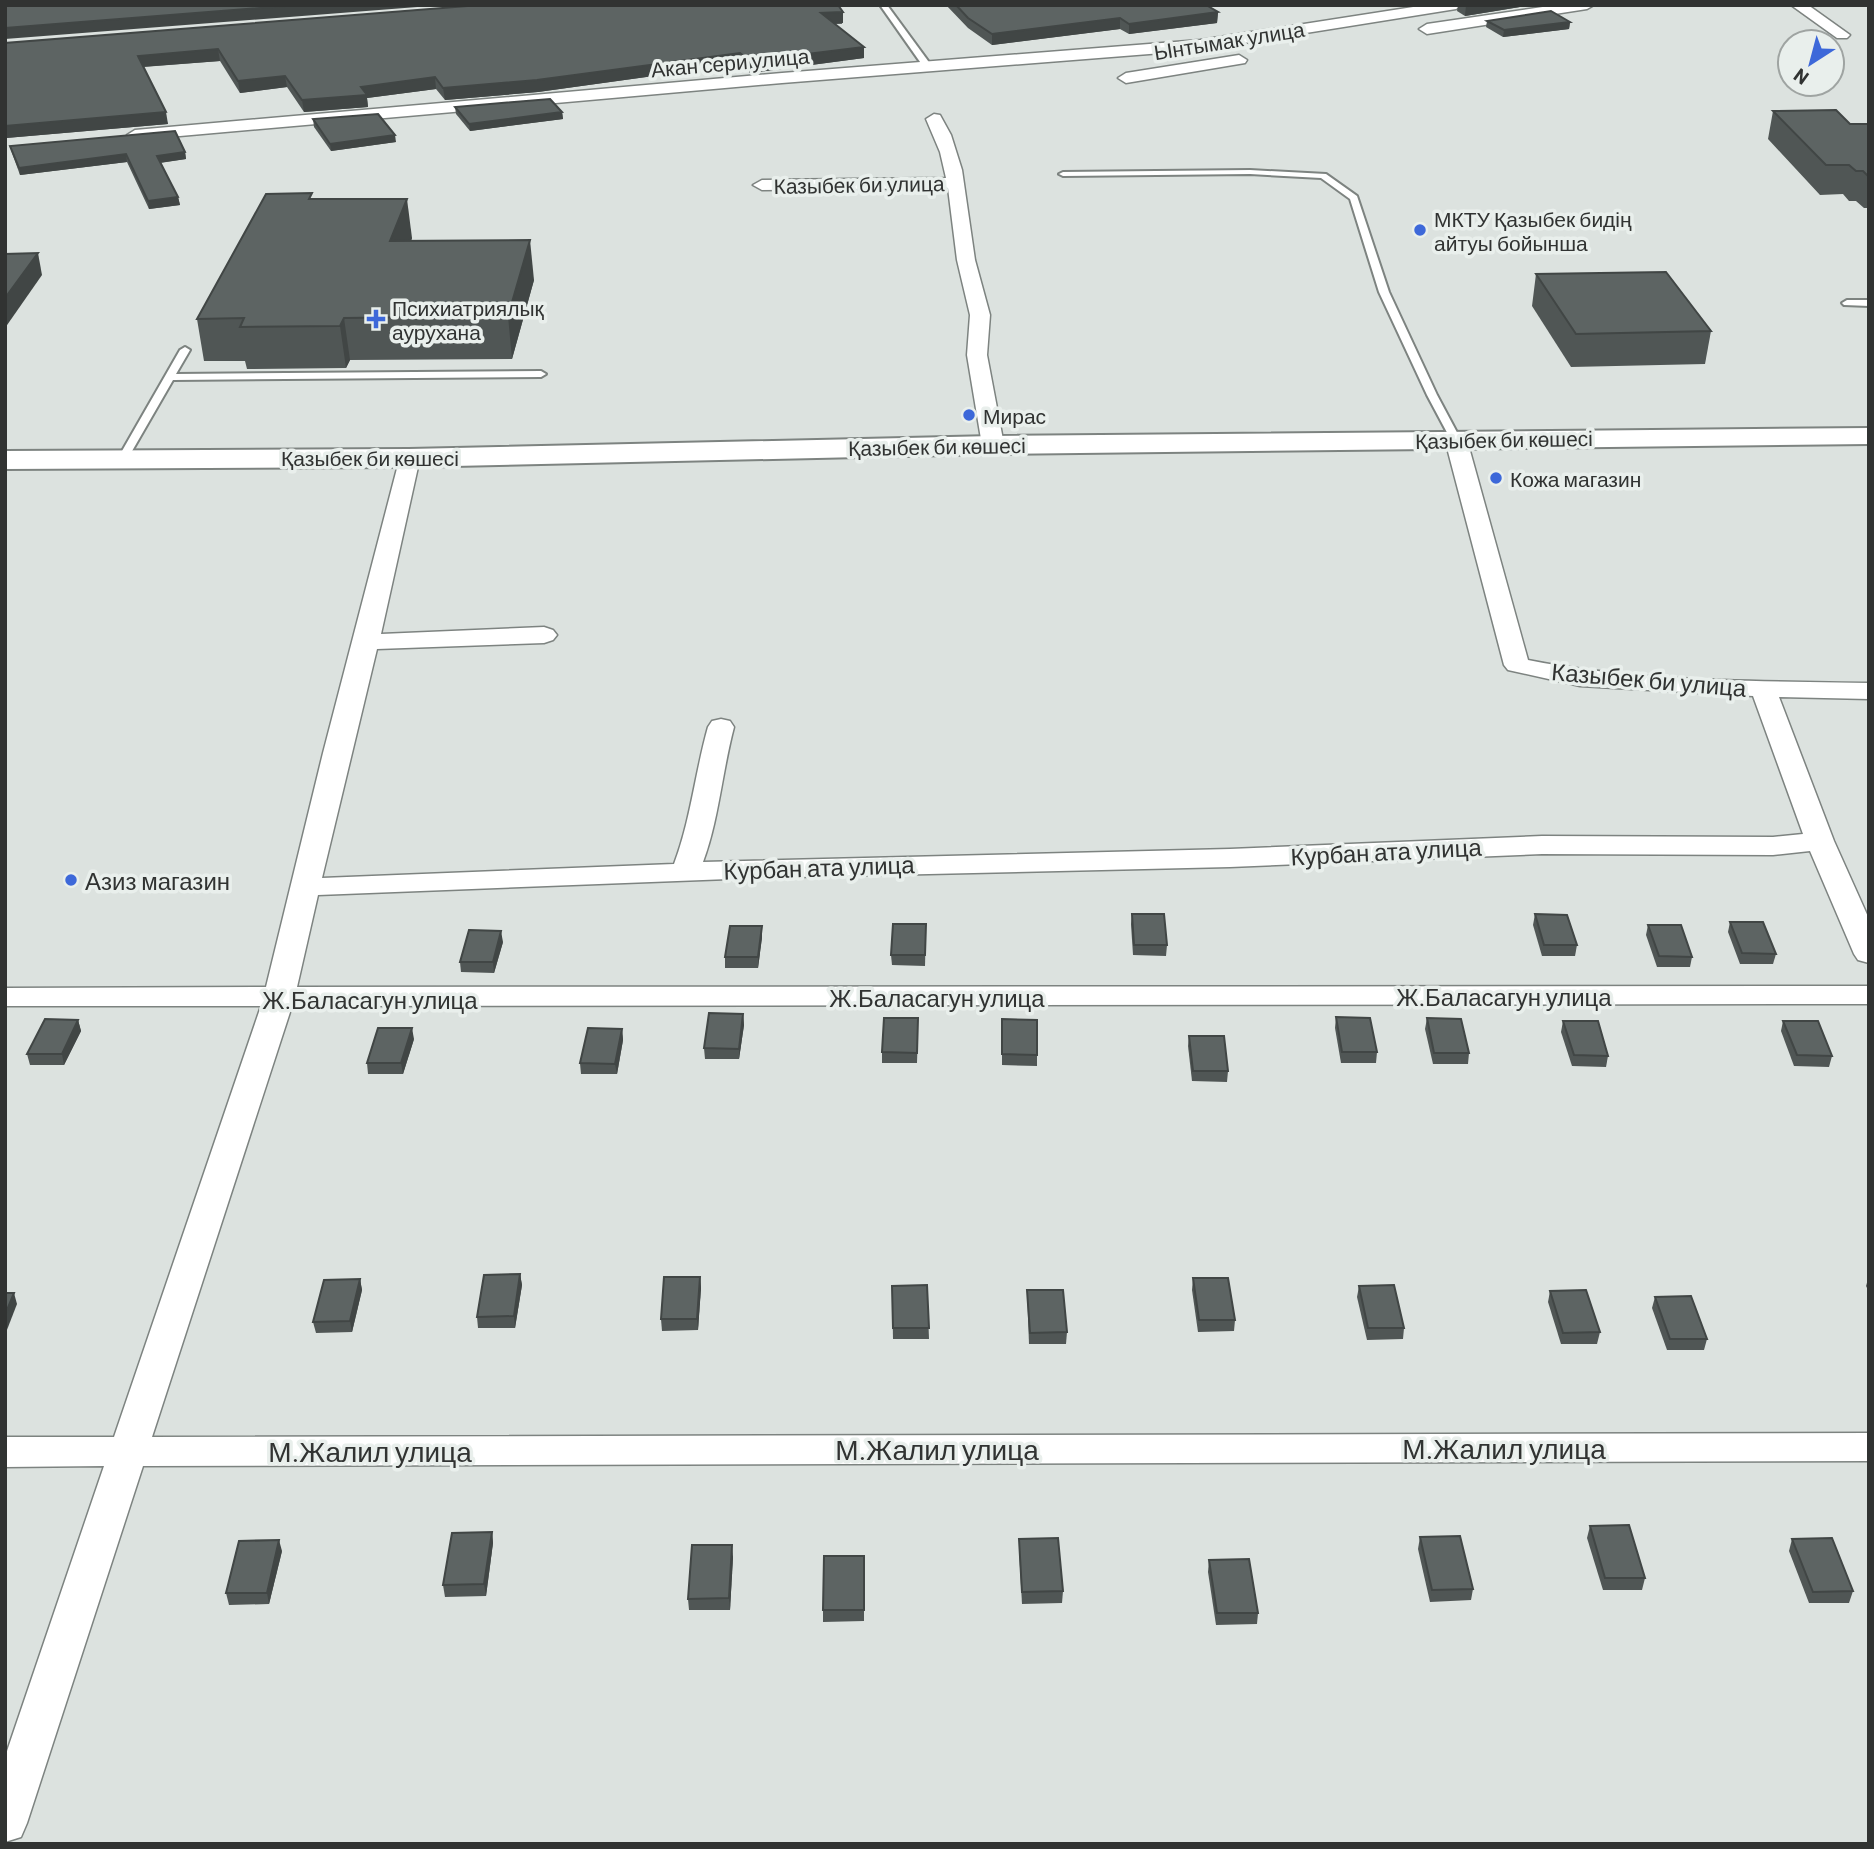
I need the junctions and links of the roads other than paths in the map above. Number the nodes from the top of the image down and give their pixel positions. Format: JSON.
{"nodes":[{"id":1,"x":883,"y":5,"type":"edge"},
{"id":2,"x":1456,"y":5,"type":"edge"},
{"id":3,"x":1587,"y":5,"type":"edge"},
{"id":4,"x":1798,"y":5,"type":"edge"},
{"id":5,"x":1832,"y":28,"type":"edge"},
{"id":6,"x":1417,"y":31,"type":"dead end"},
{"id":7,"x":1255,"y":57,"type":"dead end"},
{"id":8,"x":928,"y":67,"type":"junction"},
{"id":9,"x":1126,"y":78,"type":"dead end"},
{"id":10,"x":934,"y":119,"type":"dead end"},
{"id":11,"x":115,"y":137,"type":"edge"},
{"id":12,"x":1063,"y":174,"type":"dead end"},
{"id":13,"x":956,"y":183,"type":"junction"},
{"id":14,"x":762,"y":185,"type":"dead end"},
{"id":15,"x":1847,"y":303,"type":"dead end"},
{"id":16,"x":1869,"y":303,"type":"edge"},
{"id":17,"x":185,"y":350,"type":"dead end"},
{"id":18,"x":541,"y":374,"type":"dead end"},
{"id":19,"x":170,"y":377,"type":"junction"},
{"id":20,"x":1869,"y":436,"type":"edge"},
{"id":21,"x":1456,"y":440,"type":"junction"},
{"id":22,"x":993,"y":445,"type":"junction"},
{"id":23,"x":123,"y":458,"type":"junction"},
{"id":24,"x":409,"y":458,"type":"junction"},
{"id":25,"x":5,"y":460,"type":"edge"},
{"id":26,"x":544,"y":635,"type":"dead end"},
{"id":27,"x":366,"y":642,"type":"junction"},
{"id":28,"x":1763,"y":689,"type":"junction"},
{"id":29,"x":1869,"y":691,"type":"edge"},
{"id":30,"x":721,"y":727,"type":"dead end"},
{"id":31,"x":1820,"y":841,"type":"junction"},
{"id":32,"x":685,"y":872,"type":"junction"},
{"id":33,"x":305,"y":887,"type":"junction"},
{"id":34,"x":1869,"y":954,"type":"edge"},
{"id":35,"x":1869,"y":995,"type":"edge"},
{"id":36,"x":5,"y":998,"type":"edge"},
{"id":37,"x":279,"y":999,"type":"junction"},
{"id":38,"x":1869,"y":1447,"type":"edge"},
{"id":39,"x":129,"y":1451,"type":"junction"},
{"id":40,"x":5,"y":1452,"type":"edge"},
{"id":41,"x":5,"y":1823,"type":"edge"}],
"edges":[{"from":1,"to":8,"type":"lane"},
{"from":2,"to":8,"type":"street","name":"Акан сери улица"},
{"from":3,"to":6,"type":"street"},
{"from":4,"to":5,"type":"street"},
{"from":7,"to":9,"type":"street","name":"Ынтымак улица"},
{"from":8,"to":11,"type":"street","name":"Акан сери улица"},
{"from":10,"to":13,"type":"street","name":"Казыбек би улица"},
{"from":12,"to":21,"type":"lane"},
{"from":13,"to":14,"type":"street","name":"Казыбек би улица"},
{"from":13,"to":22,"type":"street","name":"Казыбек би улица"},
{"from":15,"to":16,"type":"lane"},
{"from":17,"to":19,"type":"lane"},
{"from":18,"to":19,"type":"lane"},
{"from":19,"to":23,"type":"lane"},
{"from":20,"to":21,"type":"main road","name":"Қазыбек би көшесі"},
{"from":21,"to":22,"type":"main road","name":"Қазыбек би көшесі"},
{"from":21,"to":28,"type":"street","name":"Казыбек би улица"},
{"from":22,"to":24,"type":"main road","name":"Қазыбек би көшесі"},
{"from":23,"to":24,"type":"main road","name":"Қазыбек би көшесі"},
{"from":23,"to":25,"type":"main road","name":"Қазыбек би көшесі"},
{"from":24,"to":27,"type":"street"},
{"from":26,"to":27,"type":"street"},
{"from":27,"to":33,"type":"street"},
{"from":28,"to":29,"type":"street"},
{"from":28,"to":31,"type":"street"},
{"from":30,"to":32,"type":"street","name":"Курбан ата улица"},
{"from":31,"to":32,"type":"street","name":"Курбан ата улица"},
{"from":31,"to":34,"type":"street"},
{"from":32,"to":33,"type":"street","name":"Курбан ата улица"},
{"from":33,"to":37,"type":"street"},
{"from":35,"to":37,"type":"street","name":"Ж.Баласагун улица"},
{"from":36,"to":37,"type":"street","name":"Ж.Баласагун улица"},
{"from":37,"to":39,"type":"street"},
{"from":38,"to":39,"type":"street","name":"М.Жалил улица"},
{"from":39,"to":40,"type":"street","name":"М.Жалил улица"},
{"from":39,"to":41,"type":"street"}]}
